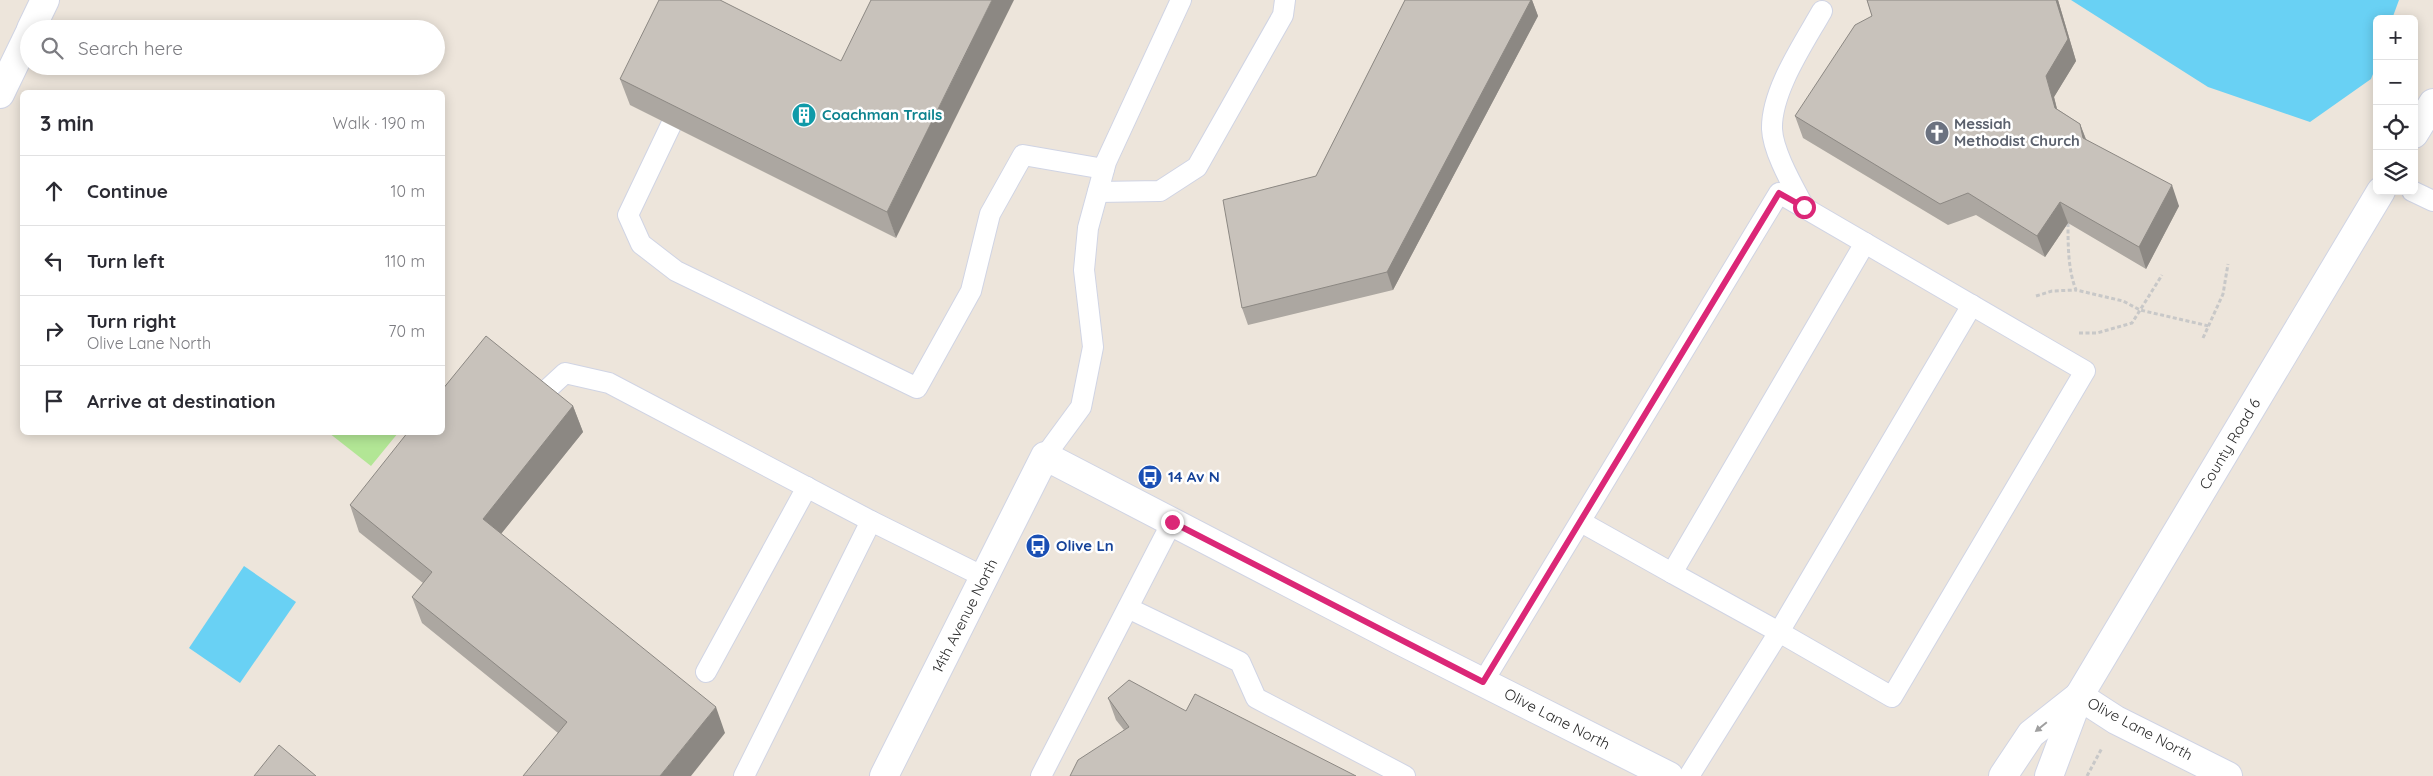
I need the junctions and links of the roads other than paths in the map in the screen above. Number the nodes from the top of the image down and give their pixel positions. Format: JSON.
{"nodes":[{"id":1,"x":45,"y":0,"type":"edge"},
{"id":2,"x":1181,"y":0,"type":"edge"},
{"id":3,"x":1285,"y":0,"type":"edge"},
{"id":4,"x":1822,"y":10,"type":"dead end"},
{"id":5,"x":36,"y":20,"type":"edge"},
{"id":6,"x":20,"y":53,"type":"edge"},
{"id":7,"x":0,"y":94,"type":"edge"},
{"id":8,"x":2433,"y":103,"type":"edge"},
{"id":9,"x":670,"y":125,"type":"edge"},
{"id":10,"x":2418,"y":127,"type":"edge"},
{"id":11,"x":1104,"y":169,"type":"junction"},
{"id":12,"x":1098,"y":192,"type":"junction"},
{"id":13,"x":2418,"y":194,"type":"edge"},
{"id":14,"x":2379,"y":195,"type":"edge"},
{"id":15,"x":2433,"y":201,"type":"edge"},
{"id":16,"x":1804,"y":207,"type":"junction"},
{"id":17,"x":1865,"y":242,"type":"junction"},
{"id":18,"x":1972,"y":304,"type":"junction"},
{"id":19,"x":539,"y":397,"type":"edge"},
{"id":20,"x":1045,"y":456,"type":"junction"},
{"id":21,"x":807,"y":487,"type":"junction"},
{"id":22,"x":871,"y":521,"type":"junction"},
{"id":23,"x":1172,"y":522,"type":"junction"},
{"id":24,"x":1581,"y":522,"type":"junction"},
{"id":25,"x":1672,"y":573,"type":"junction"},
{"id":26,"x":984,"y":577,"type":"junction"},
{"id":27,"x":1128,"y":608,"type":"junction"},
{"id":28,"x":1780,"y":632,"type":"junction"},
{"id":29,"x":706,"y":672,"type":"dead end"},
{"id":30,"x":1483,"y":682,"type":"junction"},
{"id":31,"x":2079,"y":696,"type":"junction"},
{"id":32,"x":1656,"y":773,"type":"edge"},
{"id":33,"x":744,"y":776,"type":"edge"},
{"id":34,"x":884,"y":776,"type":"edge"},
{"id":35,"x":1041,"y":776,"type":"edge"},
{"id":36,"x":1405,"y":776,"type":"edge"},
{"id":37,"x":1689,"y":776,"type":"edge"},
{"id":38,"x":2003,"y":776,"type":"edge"},
{"id":39,"x":2049,"y":776,"type":"edge"},
{"id":40,"x":2228,"y":776,"type":"edge"}],
"edges":[{"from":1,"to":5,"type":"street"},
{"from":2,"to":11,"type":"lane"},
{"from":3,"to":12,"type":"lane"},
{"from":4,"to":16,"type":"lane"},
{"from":6,"to":7,"type":"street"},
{"from":8,"to":10,"type":"street"},
{"from":9,"to":11,"type":"lane"},
{"from":11,"to":12,"type":"lane"},
{"from":12,"to":20,"type":"lane"},
{"from":13,"to":15,"type":"lane"},
{"from":14,"to":31,"type":"street","name":"County Road 6"},
{"from":16,"to":17,"type":"lane"},
{"from":16,"to":24,"type":"lane"},
{"from":17,"to":18,"type":"lane"},
{"from":17,"to":25,"type":"lane"},
{"from":18,"to":28,"type":"lane"},
{"from":18,"to":28,"type":"lane"},
{"from":19,"to":21,"type":"lane"},
{"from":20,"to":23,"type":"street","name":"Olive Lane North"},
{"from":20,"to":26,"type":"street","name":"14th Avenue North"},
{"from":21,"to":22,"type":"lane"},
{"from":21,"to":29,"type":"lane"},
{"from":22,"to":26,"type":"lane"},
{"from":22,"to":33,"type":"lane"},
{"from":23,"to":27,"type":"lane"},
{"from":23,"to":30,"type":"street","name":"Olive Lane North"},
{"from":24,"to":25,"type":"lane"},
{"from":24,"to":30,"type":"lane"},
{"from":25,"to":28,"type":"lane"},
{"from":26,"to":34,"type":"street","name":"14th Avenue North"},
{"from":27,"to":35,"type":"lane"},
{"from":27,"to":36,"type":"lane"},
{"from":28,"to":37,"type":"lane"},
{"from":30,"to":32,"type":"street","name":"Olive Lane North"},
{"from":31,"to":38,"type":"street","name":"County Road 6","one_way":true},
{"from":31,"to":39,"type":"street","name":"County Road 6"},
{"from":31,"to":40,"type":"street","name":"Olive Lane North"}]}
